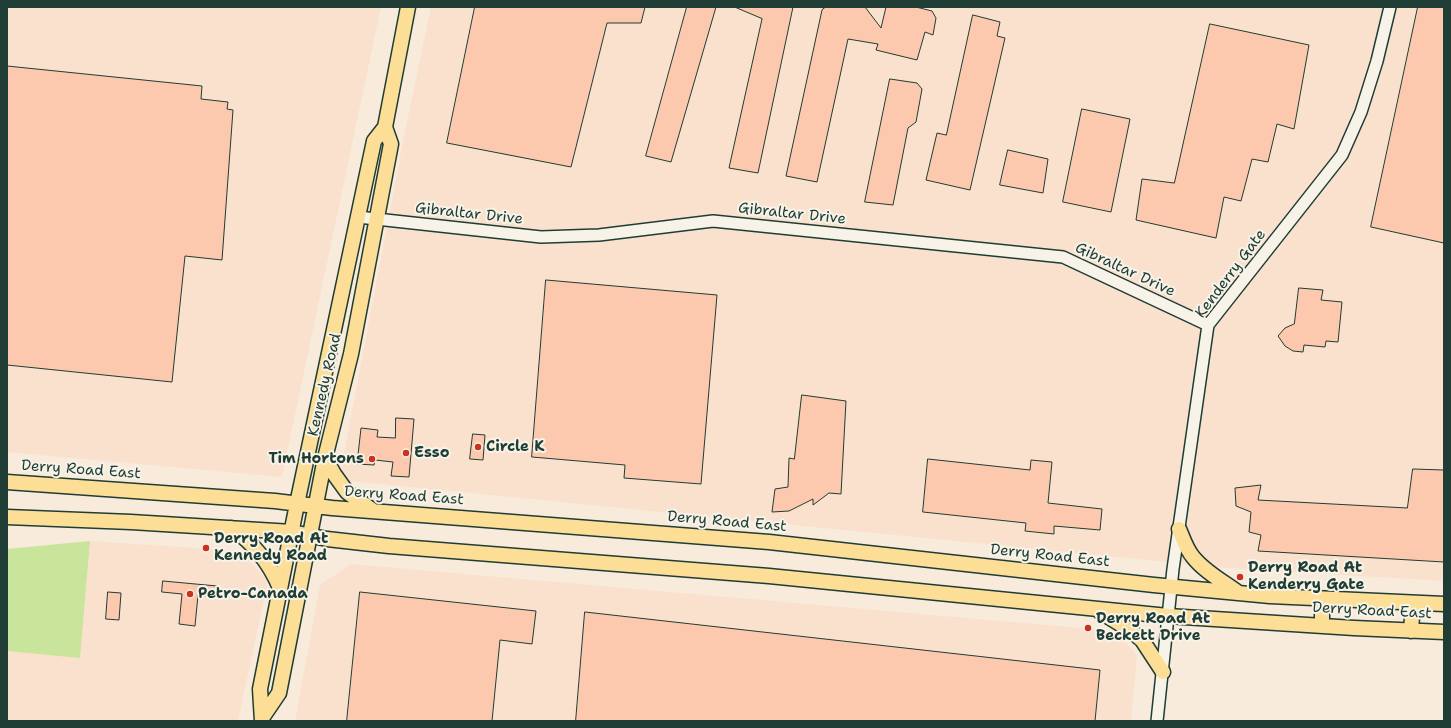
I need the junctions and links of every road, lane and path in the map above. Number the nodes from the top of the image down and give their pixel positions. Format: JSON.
{"nodes":[{"id":1,"x":408,"y":7,"type":"edge"},
{"id":2,"x":1390,"y":7,"type":"edge"},
{"id":3,"x":385,"y":126,"type":"junction"},
{"id":4,"x":358,"y":217,"type":"junction"},
{"id":5,"x":376,"y":220,"type":"junction"},
{"id":6,"x":1208,"y":325,"type":"junction"},
{"id":7,"x":325,"y":458,"type":"junction"},
{"id":8,"x":7,"y":482,"type":"edge"},
{"id":9,"x":297,"y":504,"type":"junction"},
{"id":10,"x":316,"y":506,"type":"junction"},
{"id":11,"x":372,"y":510,"type":"junction"},
{"id":12,"x":7,"y":517,"type":"edge"},
{"id":13,"x":231,"y":528,"type":"junction"},
{"id":14,"x":1179,"y":529,"type":"junction"},
{"id":15,"x":292,"y":532,"type":"junction"},
{"id":16,"x":309,"y":536,"type":"junction"},
{"id":17,"x":1171,"y":586,"type":"junction"},
{"id":18,"x":280,"y":588,"type":"junction"},
{"id":19,"x":1238,"y":592,"type":"junction"},
{"id":20,"x":1322,"y":599,"type":"junction"},
{"id":21,"x":1413,"y":603,"type":"junction"},
{"id":22,"x":1444,"y":604,"type":"edge"},
{"id":23,"x":1095,"y":608,"type":"junction"},
{"id":24,"x":1168,"y":616,"type":"junction"},
{"id":25,"x":1322,"y":626,"type":"junction"},
{"id":26,"x":1412,"y":631,"type":"junction"},
{"id":27,"x":1444,"y":632,"type":"edge"},
{"id":28,"x":1163,"y":672,"type":"junction"},
{"id":29,"x":262,"y":720,"type":"edge"},
{"id":30,"x":1158,"y":721,"type":"edge"}],
"edges":[{"from":1,"to":3,"type":"main road","name":"Kennedy Road"},
{"from":2,"to":6,"type":"street","name":"Kenderry Gate"},
{"from":3,"to":4,"type":"main road","name":"Kennedy Road"},
{"from":3,"to":5,"type":"main road","name":"Kennedy Road"},
{"from":4,"to":5,"type":"street","name":"Gibraltar Drive"},
{"from":4,"to":9,"type":"main road","name":"Kennedy Road"},
{"from":5,"to":6,"type":"street","name":"Gibraltar Drive"},
{"from":5,"to":7,"type":"main road","name":"Kennedy Road"},
{"from":6,"to":14,"type":"street","name":"Kenderry Gate"},
{"from":7,"to":10,"type":"main road","name":"Kennedy Road"},
{"from":7,"to":11,"type":"main road"},
{"from":8,"to":9,"type":"main road","name":"Derry Road East"},
{"from":9,"to":10,"type":"main road","name":"Derry Road East"},
{"from":9,"to":15,"type":"main road","name":"Kennedy Road"},
{"from":10,"to":11,"type":"main road","name":"Derry Road East"},
{"from":10,"to":16,"type":"main road","name":"Kennedy Road"},
{"from":11,"to":17,"type":"main road","name":"Derry Road East"},
{"from":12,"to":13,"type":"main road","name":"Derry Road East"},
{"from":13,"to":15,"type":"main road","name":"Derry Road East"},
{"from":13,"to":18,"type":"main road"},
{"from":14,"to":17,"type":"street","name":"Kenderry Gate"},
{"from":14,"to":19,"type":"main road"},
{"from":15,"to":16,"type":"main road","name":"Derry Road East"},
{"from":15,"to":18,"type":"main road","name":"Kennedy Road"},
{"from":16,"to":23,"type":"main road","name":"Derry Road East"},
{"from":16,"to":29,"type":"main road","name":"Kennedy Road"},
{"from":17,"to":19,"type":"main road","name":"Derry Road East"},
{"from":17,"to":24,"type":"street","name":"Kenderry Gate"},
{"from":18,"to":29,"type":"main road","name":"Kennedy Road"},
{"from":19,"to":20,"type":"main road","name":"Derry Road East"},
{"from":20,"to":21,"type":"main road","name":"Derry Road East"},
{"from":20,"to":25,"type":"main road"},
{"from":21,"to":22,"type":"main road","name":"Derry Road East"},
{"from":21,"to":26,"type":"main road"},
{"from":23,"to":24,"type":"main road","name":"Derry Road East"},
{"from":23,"to":28,"type":"main road"},
{"from":24,"to":25,"type":"main road","name":"Derry Road East"},
{"from":24,"to":28,"type":"street","name":"Kenderry Gate"},
{"from":25,"to":26,"type":"main road","name":"Derry Road East"},
{"from":26,"to":27,"type":"main road","name":"Derry Road East"},
{"from":28,"to":30,"type":"street","name":"Kenderry Gate"}]}
